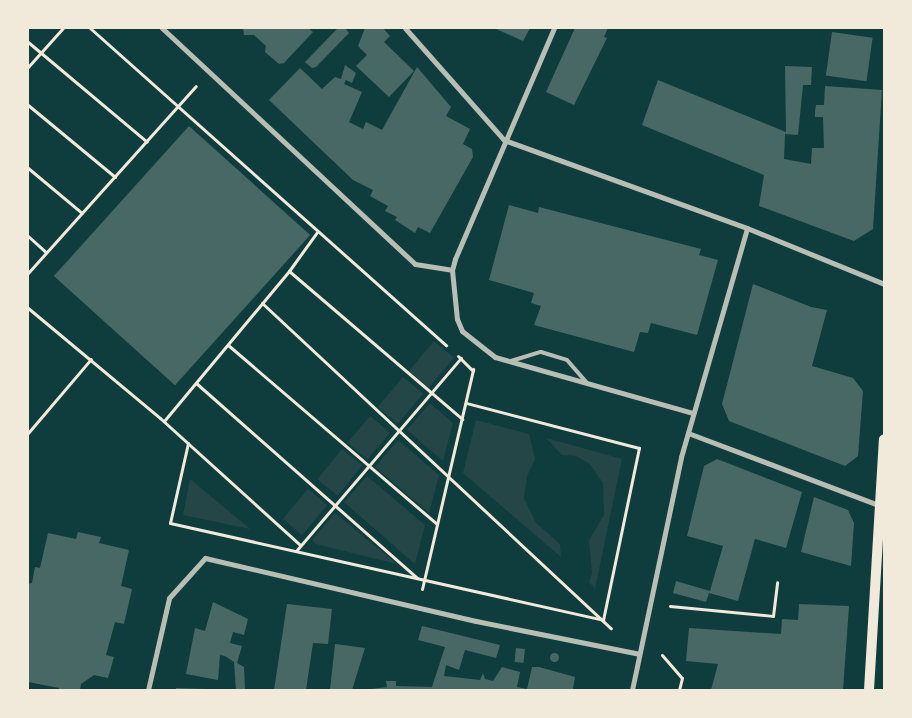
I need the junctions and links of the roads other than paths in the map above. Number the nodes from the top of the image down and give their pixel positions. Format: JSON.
{"nodes":[{"id":1,"x":162,"y":28,"type":"edge"},
{"id":2,"x":405,"y":28,"type":"edge"},
{"id":3,"x":554,"y":28,"type":"edge"},
{"id":4,"x":504,"y":140,"type":"junction"},
{"id":5,"x":747,"y":228,"type":"junction"},
{"id":6,"x":452,"y":270,"type":"junction"},
{"id":7,"x":884,"y":284,"type":"edge"},
{"id":8,"x":508,"y":362,"type":"junction"},
{"id":9,"x":588,"y":384,"type":"junction"},
{"id":10,"x":693,"y":413,"type":"junction"},
{"id":11,"x":688,"y":432,"type":"junction"},
{"id":12,"x":884,"y":439,"type":"edge"},
{"id":13,"x":882,"y":507,"type":"edge"},
{"id":14,"x":639,"y":654,"type":"junction"},
{"id":15,"x":148,"y":690,"type":"edge"},
{"id":16,"x":632,"y":690,"type":"edge"},
{"id":17,"x":869,"y":690,"type":"edge"}],
"edges":[{"from":1,"to":6,"type":"street"},
{"from":2,"to":4,"type":"street"},
{"from":3,"to":4,"type":"street"},
{"from":4,"to":5,"type":"street"},
{"from":4,"to":6,"type":"street"},
{"from":5,"to":7,"type":"street"},
{"from":5,"to":10,"type":"street"},
{"from":6,"to":8,"type":"street"},
{"from":8,"to":9,"type":"street"},
{"from":8,"to":9,"type":"lane"},
{"from":9,"to":10,"type":"street"},
{"from":10,"to":11,"type":"street"},
{"from":11,"to":13,"type":"street"},
{"from":11,"to":14,"type":"street"},
{"from":12,"to":13,"type":"main road"},
{"from":13,"to":17,"type":"main road"},
{"from":14,"to":15,"type":"street"},
{"from":14,"to":16,"type":"street"}]}
